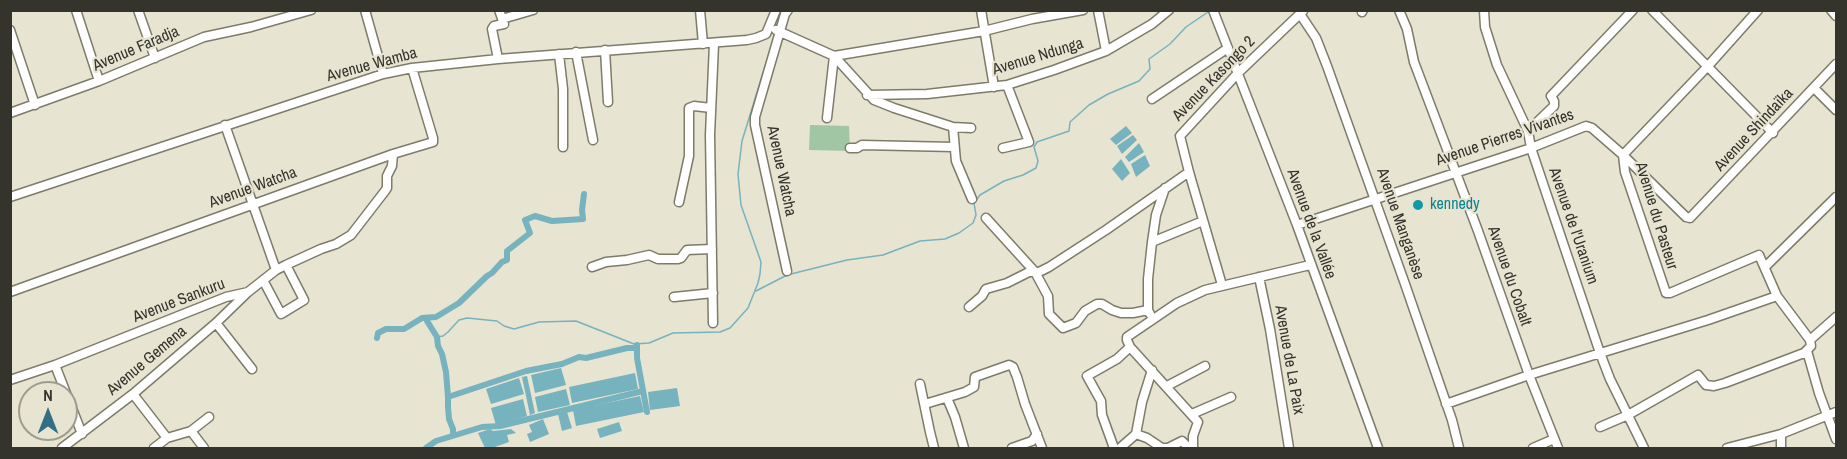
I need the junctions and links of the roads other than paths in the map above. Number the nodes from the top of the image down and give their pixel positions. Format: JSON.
{"nodes":[{"id":1,"x":76,"y":10,"type":"edge"},
{"id":2,"x":138,"y":10,"type":"edge"},
{"id":3,"x":311,"y":10,"type":"edge"},
{"id":4,"x":365,"y":10,"type":"edge"},
{"id":5,"x":533,"y":10,"type":"edge"},
{"id":6,"x":700,"y":10,"type":"edge"},
{"id":7,"x":776,"y":10,"type":"edge"},
{"id":8,"x":788,"y":10,"type":"edge"},
{"id":9,"x":981,"y":10,"type":"edge"},
{"id":10,"x":1083,"y":10,"type":"edge"},
{"id":11,"x":1098,"y":10,"type":"edge"},
{"id":12,"x":1169,"y":10,"type":"edge"},
{"id":13,"x":1213,"y":10,"type":"edge"},
{"id":14,"x":1399,"y":10,"type":"edge"},
{"id":15,"x":1484,"y":10,"type":"edge"},
{"id":16,"x":1633,"y":10,"type":"edge"},
{"id":17,"x":1652,"y":10,"type":"edge"},
{"id":18,"x":1758,"y":10,"type":"edge"},
{"id":19,"x":1831,"y":10,"type":"edge"},
{"id":20,"x":1301,"y":12,"type":"edge"},
{"id":21,"x":500,"y":15,"type":"edge"},
{"id":22,"x":1836,"y":16,"type":"edge"},
{"id":23,"x":771,"y":26,"type":"junction"},
{"id":24,"x":10,"y":30,"type":"edge"},
{"id":25,"x":984,"y":31,"type":"junction"},
{"id":26,"x":781,"y":32,"type":"junction"},
{"id":27,"x":703,"y":44,"type":"junction"},
{"id":28,"x":714,"y":44,"type":"junction"},
{"id":29,"x":1228,"y":48,"type":"junction"},
{"id":30,"x":605,"y":50,"type":"junction"},
{"id":31,"x":1106,"y":51,"type":"junction"},
{"id":32,"x":576,"y":52,"type":"junction"},
{"id":33,"x":559,"y":54,"type":"junction"},
{"id":34,"x":834,"y":56,"type":"junction"},
{"id":35,"x":154,"y":58,"type":"junction"},
{"id":36,"x":498,"y":59,"type":"junction"},
{"id":37,"x":1836,"y":64,"type":"edge"},
{"id":38,"x":1708,"y":66,"type":"junction"},
{"id":39,"x":412,"y":68,"type":"junction"},
{"id":40,"x":1238,"y":73,"type":"junction"},
{"id":41,"x":383,"y":74,"type":"junction"},
{"id":42,"x":99,"y":81,"type":"junction"},
{"id":43,"x":1007,"y":85,"type":"junction"},
{"id":44,"x":994,"y":87,"type":"junction"},
{"id":45,"x":1814,"y":88,"type":"junction"},
{"id":46,"x":867,"y":95,"type":"junction"},
{"id":47,"x":1152,"y":99,"type":"dead end"},
{"id":48,"x":608,"y":102,"type":"dead end"},
{"id":49,"x":35,"y":105,"type":"junction"},
{"id":50,"x":711,"y":108,"type":"junction"},
{"id":51,"x":1836,"y":110,"type":"edge"},
{"id":52,"x":10,"y":113,"type":"edge"},
{"id":53,"x":827,"y":118,"type":"dead end"},
{"id":54,"x":225,"y":125,"type":"junction"},
{"id":55,"x":953,"y":127,"type":"junction"},
{"id":56,"x":971,"y":128,"type":"dead end"},
{"id":57,"x":1528,"y":131,"type":"junction"},
{"id":58,"x":1773,"y":133,"type":"junction"},
{"id":59,"x":593,"y":140,"type":"dead end"},
{"id":60,"x":563,"y":147,"type":"dead end"},
{"id":61,"x":954,"y":147,"type":"junction"},
{"id":62,"x":850,"y":148,"type":"dead end"},
{"id":63,"x":1003,"y":148,"type":"dead end"},
{"id":64,"x":1531,"y":148,"type":"junction"},
{"id":65,"x":393,"y":154,"type":"junction"},
{"id":66,"x":1623,"y":155,"type":"junction"},
{"id":67,"x":1189,"y":172,"type":"junction"},
{"id":68,"x":1454,"y":172,"type":"junction"},
{"id":69,"x":1165,"y":188,"type":"junction"},
{"id":70,"x":10,"y":197,"type":"edge"},
{"id":71,"x":1836,"y":197,"type":"edge"},
{"id":72,"x":1376,"y":199,"type":"junction"},
{"id":73,"x":972,"y":200,"type":"dead end"},
{"id":74,"x":679,"y":202,"type":"dead end"},
{"id":75,"x":252,"y":204,"type":"junction"},
{"id":76,"x":1694,"y":215,"type":"joint"},
{"id":77,"x":986,"y":218,"type":"dead end"},
{"id":78,"x":1203,"y":221,"type":"junction"},
{"id":79,"x":1297,"y":225,"type":"junction"},
{"id":80,"x":1152,"y":243,"type":"junction"},
{"id":81,"x":712,"y":249,"type":"junction"},
{"id":82,"x":1310,"y":264,"type":"junction"},
{"id":83,"x":286,"y":265,"type":"junction"},
{"id":84,"x":592,"y":267,"type":"dead end"},
{"id":85,"x":1766,"y":267,"type":"junction"},
{"id":86,"x":276,"y":270,"type":"junction"},
{"id":87,"x":787,"y":271,"type":"dead end"},
{"id":88,"x":1035,"y":272,"type":"junction"},
{"id":89,"x":1258,"y":277,"type":"junction"},
{"id":90,"x":263,"y":280,"type":"junction"},
{"id":91,"x":1222,"y":285,"type":"junction"},
{"id":92,"x":10,"y":292,"type":"edge"},
{"id":93,"x":248,"y":292,"type":"junction"},
{"id":94,"x":713,"y":293,"type":"junction"},
{"id":95,"x":1777,"y":296,"type":"junction"},
{"id":96,"x":674,"y":297,"type":"dead end"},
{"id":97,"x":969,"y":307,"type":"dead end"},
{"id":98,"x":1148,"y":310,"type":"junction"},
{"id":99,"x":1836,"y":317,"type":"edge"},
{"id":100,"x":1154,"y":318,"type":"junction"},
{"id":101,"x":216,"y":323,"type":"junction"},
{"id":102,"x":713,"y":323,"type":"dead end"},
{"id":103,"x":1810,"y":340,"type":"junction"},
{"id":104,"x":1130,"y":346,"type":"junction"},
{"id":105,"x":1807,"y":351,"type":"junction"},
{"id":106,"x":1600,"y":353,"type":"junction"},
{"id":107,"x":55,"y":365,"type":"junction"},
{"id":108,"x":1205,"y":366,"type":"dead end"},
{"id":109,"x":252,"y":369,"type":"dead end"},
{"id":110,"x":1152,"y":370,"type":"junction"},
{"id":111,"x":1529,"y":375,"type":"junction"},
{"id":112,"x":10,"y":380,"type":"edge"},
{"id":113,"x":920,"y":384,"type":"dead end"},
{"id":114,"x":1167,"y":386,"type":"junction"},
{"id":115,"x":133,"y":394,"type":"junction"},
{"id":116,"x":1231,"y":397,"type":"dead end"},
{"id":117,"x":947,"y":398,"type":"junction"},
{"id":118,"x":925,"y":404,"type":"junction"},
{"id":119,"x":1446,"y":404,"type":"junction"},
{"id":120,"x":1836,"y":412,"type":"edge"},
{"id":121,"x":1192,"y":414,"type":"junction"},
{"id":122,"x":1628,"y":415,"type":"junction"},
{"id":123,"x":209,"y":417,"type":"dead end"},
{"id":124,"x":1827,"y":417,"type":"junction"},
{"id":125,"x":1600,"y":427,"type":"dead end"},
{"id":126,"x":191,"y":431,"type":"junction"},
{"id":127,"x":82,"y":434,"type":"junction"},
{"id":128,"x":1037,"y":434,"type":"junction"},
{"id":129,"x":1136,"y":434,"type":"junction"},
{"id":130,"x":1781,"y":434,"type":"junction"},
{"id":131,"x":167,"y":438,"type":"junction"},
{"id":132,"x":1554,"y":439,"type":"junction"},
{"id":133,"x":1836,"y":439,"type":"edge"},
{"id":134,"x":62,"y":448,"type":"edge"},
{"id":135,"x":154,"y":448,"type":"edge"},
{"id":136,"x":204,"y":448,"type":"edge"},
{"id":137,"x":934,"y":448,"type":"edge"},
{"id":138,"x":964,"y":448,"type":"edge"},
{"id":139,"x":1012,"y":448,"type":"edge"},
{"id":140,"x":1042,"y":448,"type":"edge"},
{"id":141,"x":1114,"y":448,"type":"edge"},
{"id":142,"x":1120,"y":448,"type":"edge"},
{"id":143,"x":1191,"y":448,"type":"edge"},
{"id":144,"x":1289,"y":448,"type":"edge"},
{"id":145,"x":1378,"y":448,"type":"edge"},
{"id":146,"x":1459,"y":448,"type":"edge"},
{"id":147,"x":1533,"y":448,"type":"edge"},
{"id":148,"x":1558,"y":448,"type":"edge"},
{"id":149,"x":1644,"y":448,"type":"edge"},
{"id":150,"x":1726,"y":448,"type":"edge"},
{"id":151,"x":1781,"y":448,"type":"edge"}],
"edges":[{"from":1,"to":42,"type":"street"},
{"from":2,"to":35,"type":"street"},
{"from":3,"to":35,"type":"street","name":"Avenue Faradja"},
{"from":4,"to":41,"type":"street"},
{"from":5,"to":21,"type":"street"},
{"from":6,"to":27,"type":"street"},
{"from":7,"to":23,"type":"street"},
{"from":8,"to":26,"type":"street","name":"Avenue Watcha"},
{"from":9,"to":25,"type":"street"},
{"from":10,"to":25,"type":"street"},
{"from":11,"to":31,"type":"street"},
{"from":12,"to":31,"type":"street","name":"Avenue Ndunga"},
{"from":13,"to":29,"type":"street","name":"Avenue de la Vallée"},
{"from":14,"to":68,"type":"street","name":"Avenue du Cobalt"},
{"from":15,"to":57,"type":"street","name":"Avenue de l'Uranium"},
{"from":16,"to":57,"type":"street"},
{"from":17,"to":38,"type":"street"},
{"from":18,"to":38,"type":"street","name":"Avenue du Pasteur"},
{"from":19,"to":22,"type":"street"},
{"from":20,"to":40,"type":"street","name":"Avenue Kasongo 2"},
{"from":20,"to":72,"type":"street","name":"Avenue Manganèse"},
{"from":21,"to":36,"type":"street"},
{"from":23,"to":26,"type":"street"},
{"from":23,"to":28,"type":"street","name":"Avenue Wamba"},
{"from":24,"to":49,"type":"street"},
{"from":25,"to":34,"type":"street"},
{"from":25,"to":44,"type":"street"},
{"from":26,"to":34,"type":"street"},
{"from":26,"to":87,"type":"street","name":"Avenue Watcha"},
{"from":27,"to":28,"type":"street","name":"Avenue Wamba"},
{"from":27,"to":30,"type":"street","name":"Avenue Wamba"},
{"from":28,"to":50,"type":"street"},
{"from":29,"to":40,"type":"street","name":"Avenue de la Vallée"},
{"from":29,"to":47,"type":"street"},
{"from":30,"to":32,"type":"street","name":"Avenue Wamba"},
{"from":30,"to":48,"type":"street"},
{"from":31,"to":43,"type":"street","name":"Avenue Ndunga"},
{"from":32,"to":33,"type":"street","name":"Avenue Wamba"},
{"from":32,"to":59,"type":"street"},
{"from":33,"to":36,"type":"street","name":"Avenue Wamba"},
{"from":33,"to":60,"type":"street"},
{"from":34,"to":46,"type":"street"},
{"from":34,"to":53,"type":"street"},
{"from":35,"to":42,"type":"street","name":"Avenue Faradja"},
{"from":36,"to":39,"type":"street","name":"Avenue Wamba"},
{"from":37,"to":45,"type":"street","name":"Avenue Shindaïka"},
{"from":38,"to":58,"type":"street"},
{"from":38,"to":66,"type":"street","name":"Avenue du Pasteur"},
{"from":39,"to":41,"type":"street","name":"Avenue Wamba"},
{"from":39,"to":65,"type":"street","name":"Avenue Watcha"},
{"from":40,"to":67,"type":"street","name":"Avenue Kasongo 2"},
{"from":40,"to":79,"type":"street","name":"Avenue de la Vallée"},
{"from":41,"to":54,"type":"street","name":"Avenue Wamba"},
{"from":42,"to":49,"type":"street","name":"Avenue Faradja"},
{"from":43,"to":44,"type":"street","name":"Avenue Ndunga"},
{"from":43,"to":63,"type":"street"},
{"from":44,"to":46,"type":"street","name":"Avenue Ndunga"},
{"from":45,"to":51,"type":"street"},
{"from":45,"to":58,"type":"street","name":"Avenue Shindaïka"},
{"from":46,"to":55,"type":"street"},
{"from":49,"to":52,"type":"street","name":"Avenue Faradja"},
{"from":50,"to":74,"type":"street"},
{"from":50,"to":81,"type":"street"},
{"from":54,"to":70,"type":"street","name":"Avenue Wamba"},
{"from":54,"to":75,"type":"street"},
{"from":55,"to":56,"type":"street"},
{"from":55,"to":61,"type":"street"},
{"from":57,"to":64,"type":"street","name":"Avenue de l'Uranium"},
{"from":58,"to":76,"type":"street","name":"Avenue Shindaïka"},
{"from":61,"to":62,"type":"street"},
{"from":61,"to":73,"type":"street"},
{"from":64,"to":66,"type":"street","name":"Avenue Pierres Vivantes"},
{"from":64,"to":68,"type":"street","name":"Avenue Pierres Vivantes"},
{"from":64,"to":106,"type":"street","name":"Avenue de l'Uranium"},
{"from":65,"to":75,"type":"street","name":"Avenue Watcha"},
{"from":65,"to":83,"type":"street","name":"Avenue Sankuru"},
{"from":66,"to":76,"type":"street","name":"Avenue Pierres Vivantes"},
{"from":66,"to":85,"type":"street","name":"Avenue du Pasteur"},
{"from":67,"to":69,"type":"street"},
{"from":67,"to":78,"type":"street","name":"Avenue Kasongo 2"},
{"from":68,"to":72,"type":"street","name":"Avenue Pierres Vivantes"},
{"from":68,"to":111,"type":"street","name":"Avenue du Cobalt"},
{"from":69,"to":80,"type":"street"},
{"from":69,"to":88,"type":"street"},
{"from":71,"to":85,"type":"street"},
{"from":72,"to":79,"type":"street","name":"Avenue Pierres Vivantes"},
{"from":72,"to":119,"type":"street","name":"Avenue Manganèse"},
{"from":75,"to":86,"type":"street"},
{"from":75,"to":92,"type":"street","name":"Avenue Watcha"},
{"from":77,"to":88,"type":"street"},
{"from":78,"to":80,"type":"street"},
{"from":78,"to":91,"type":"street","name":"Avenue Kasongo 2"},
{"from":79,"to":82,"type":"street","name":"Avenue de la Vallée"},
{"from":80,"to":98,"type":"street"},
{"from":81,"to":84,"type":"street"},
{"from":81,"to":94,"type":"street"},
{"from":82,"to":89,"type":"street"},
{"from":82,"to":145,"type":"street","name":"Avenue de la Vallée"},
{"from":83,"to":86,"type":"street","name":"Avenue Sankuru"},
{"from":83,"to":90,"type":"street"},
{"from":85,"to":95,"type":"street"},
{"from":86,"to":90,"type":"street","name":"Avenue Sankuru"},
{"from":88,"to":97,"type":"street"},
{"from":88,"to":98,"type":"street"},
{"from":89,"to":91,"type":"street"},
{"from":89,"to":144,"type":"street","name":"Avenue de La Paix"},
{"from":90,"to":93,"type":"street","name":"Avenue Sankuru"},
{"from":91,"to":100,"type":"street"},
{"from":93,"to":101,"type":"street","name":"Avenue Gemena"},
{"from":93,"to":107,"type":"street","name":"Avenue Sankuru"},
{"from":94,"to":96,"type":"street"},
{"from":94,"to":102,"type":"street"},
{"from":95,"to":103,"type":"street"},
{"from":95,"to":106,"type":"street"},
{"from":98,"to":100,"type":"street"},
{"from":99,"to":103,"type":"street"},
{"from":100,"to":104,"type":"street"},
{"from":101,"to":109,"type":"street"},
{"from":101,"to":115,"type":"street","name":"Avenue Gemena"},
{"from":103,"to":105,"type":"street"},
{"from":104,"to":110,"type":"street"},
{"from":104,"to":141,"type":"street"},
{"from":105,"to":122,"type":"street"},
{"from":105,"to":124,"type":"street"},
{"from":106,"to":111,"type":"street"},
{"from":106,"to":122,"type":"street","name":"Avenue de l'Uranium"},
{"from":107,"to":112,"type":"street","name":"Avenue Sankuru"},
{"from":107,"to":127,"type":"street"},
{"from":108,"to":114,"type":"street"},
{"from":110,"to":114,"type":"street"},
{"from":110,"to":129,"type":"street"},
{"from":111,"to":119,"type":"street"},
{"from":111,"to":132,"type":"street","name":"Avenue du Cobalt"},
{"from":113,"to":118,"type":"street"},
{"from":114,"to":121,"type":"street"},
{"from":115,"to":127,"type":"street","name":"Avenue Gemena"},
{"from":115,"to":131,"type":"street"},
{"from":116,"to":121,"type":"street"},
{"from":117,"to":118,"type":"street"},
{"from":117,"to":128,"type":"street"},
{"from":117,"to":138,"type":"street"},
{"from":118,"to":137,"type":"street"},
{"from":119,"to":146,"type":"street","name":"Avenue Manganèse"},
{"from":120,"to":124,"type":"street"},
{"from":121,"to":143,"type":"street"},
{"from":122,"to":125,"type":"street"},
{"from":122,"to":149,"type":"street","name":"Avenue de l'Uranium"},
{"from":123,"to":126,"type":"street"},
{"from":124,"to":130,"type":"street"},
{"from":124,"to":133,"type":"street"},
{"from":126,"to":131,"type":"street"},
{"from":126,"to":136,"type":"street"},
{"from":127,"to":134,"type":"street","name":"Avenue Gemena"},
{"from":128,"to":139,"type":"street"},
{"from":128,"to":140,"type":"street"},
{"from":129,"to":142,"type":"street"},
{"from":129,"to":143,"type":"street"},
{"from":130,"to":150,"type":"street"},
{"from":130,"to":151,"type":"street"},
{"from":131,"to":135,"type":"street"},
{"from":132,"to":147,"type":"street"},
{"from":132,"to":148,"type":"street","name":"Avenue du Cobalt"}]}
